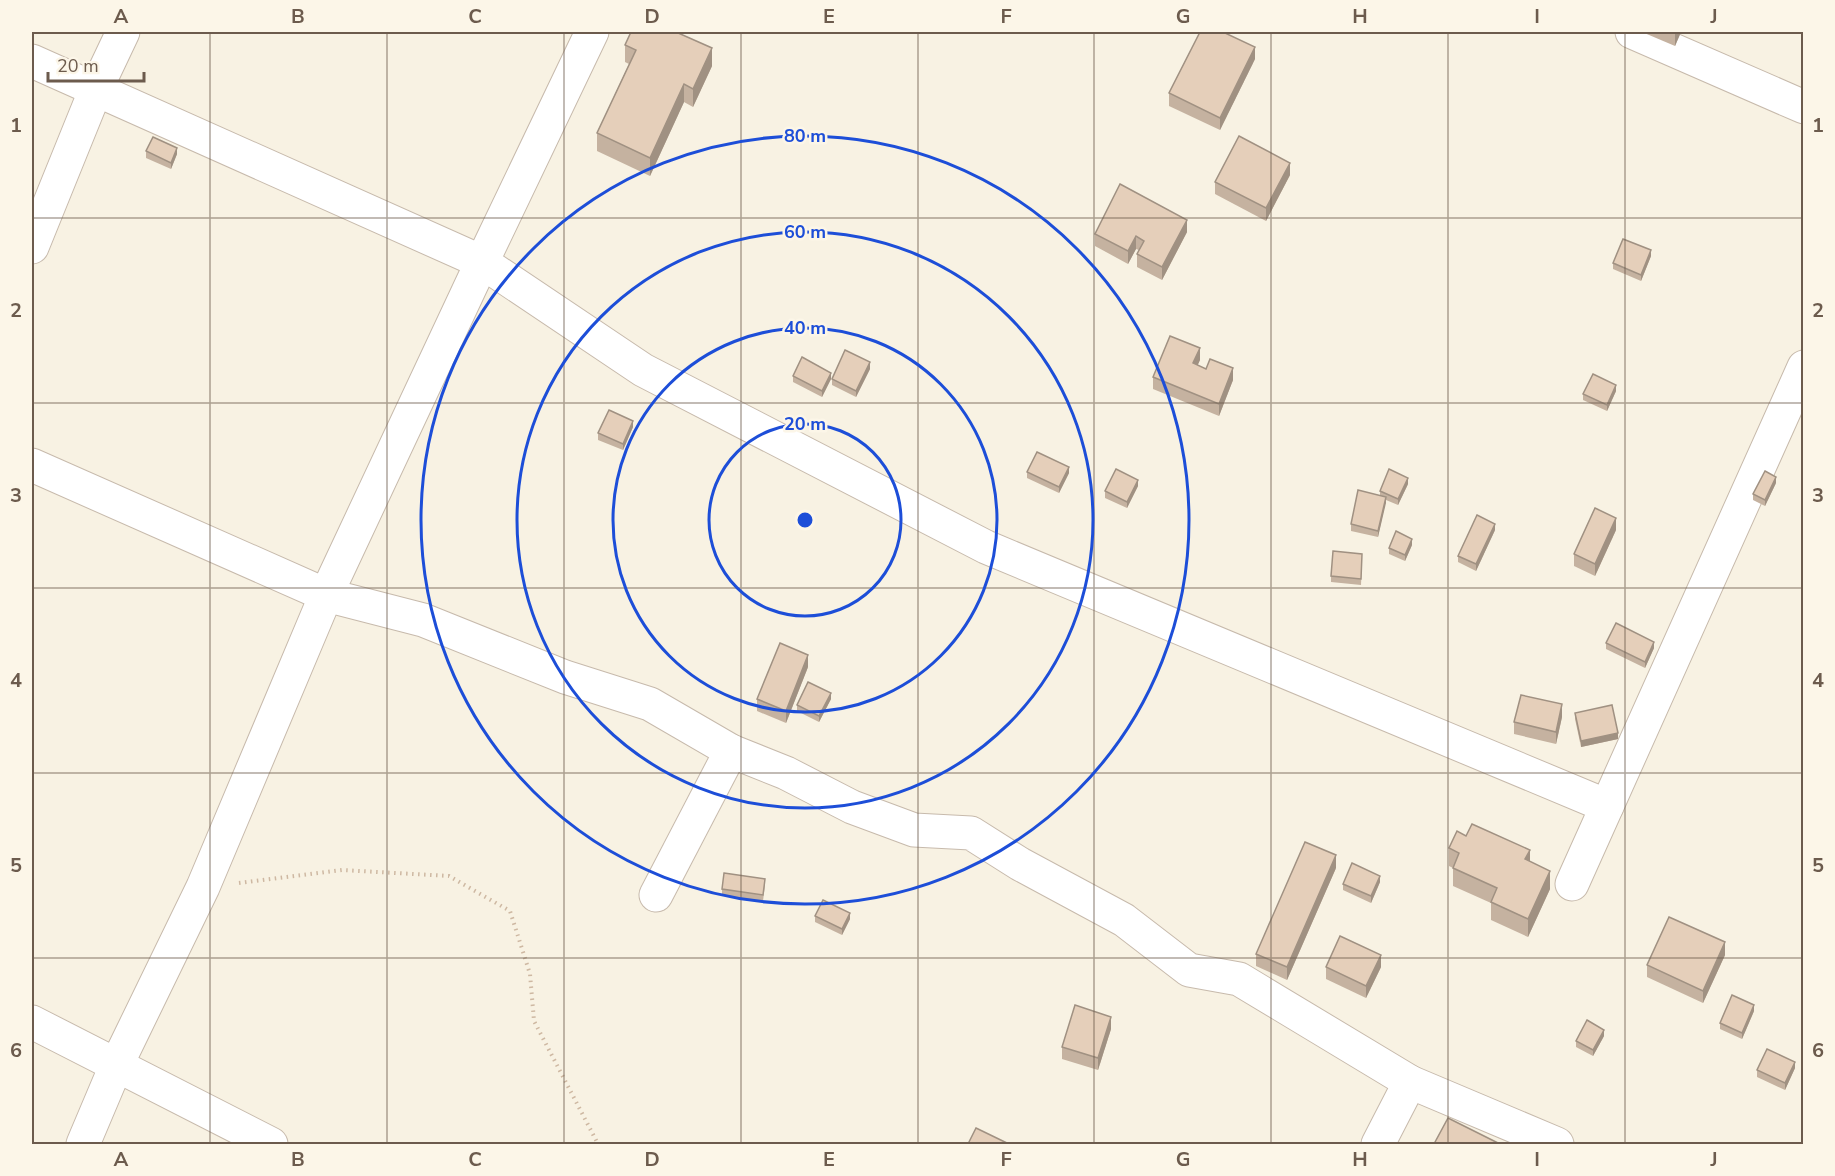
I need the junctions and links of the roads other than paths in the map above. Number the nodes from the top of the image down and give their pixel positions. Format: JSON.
{"nodes":[{"id":1,"x":123,"y":32,"type":"edge"},
{"id":2,"x":592,"y":32,"type":"edge"},
{"id":3,"x":1632,"y":32,"type":"edge"},
{"id":4,"x":32,"y":61,"type":"edge"},
{"id":5,"x":96,"y":89,"type":"junction"},
{"id":6,"x":1803,"y":107,"type":"edge"},
{"id":7,"x":32,"y":247,"type":"edge"},
{"id":8,"x":482,"y":262,"type":"junction"},
{"id":9,"x":1803,"y":367,"type":"edge"},
{"id":10,"x":32,"y":465,"type":"edge"},
{"id":11,"x":326,"y":595,"type":"junction"},
{"id":12,"x":731,"y":751,"type":"junction"},
{"id":13,"x":1607,"y":806,"type":"junction"},
{"id":14,"x":1572,"y":884,"type":"dead end"},
{"id":15,"x":656,"y":895,"type":"dead end"},
{"id":16,"x":32,"y":1022,"type":"edge"},
{"id":17,"x":116,"y":1066,"type":"junction"},
{"id":18,"x":1410,"y":1082,"type":"junction"},
{"id":19,"x":83,"y":1144,"type":"edge"},
{"id":20,"x":271,"y":1144,"type":"edge"},
{"id":21,"x":1378,"y":1144,"type":"edge"},
{"id":22,"x":1557,"y":1144,"type":"edge"}],
"edges":[{"from":1,"to":5,"type":"street"},
{"from":2,"to":8,"type":"street"},
{"from":3,"to":6,"type":"street"},
{"from":4,"to":5,"type":"street"},
{"from":5,"to":7,"type":"street"},
{"from":5,"to":8,"type":"street"},
{"from":8,"to":11,"type":"street"},
{"from":8,"to":13,"type":"street"},
{"from":9,"to":13,"type":"street"},
{"from":10,"to":11,"type":"street"},
{"from":11,"to":12,"type":"street"},
{"from":11,"to":17,"type":"street"},
{"from":12,"to":15,"type":"street"},
{"from":12,"to":18,"type":"street"},
{"from":13,"to":14,"type":"street"},
{"from":16,"to":17,"type":"street"},
{"from":17,"to":19,"type":"street"},
{"from":17,"to":20,"type":"street"},
{"from":18,"to":21,"type":"street"},
{"from":18,"to":22,"type":"street"}]}
